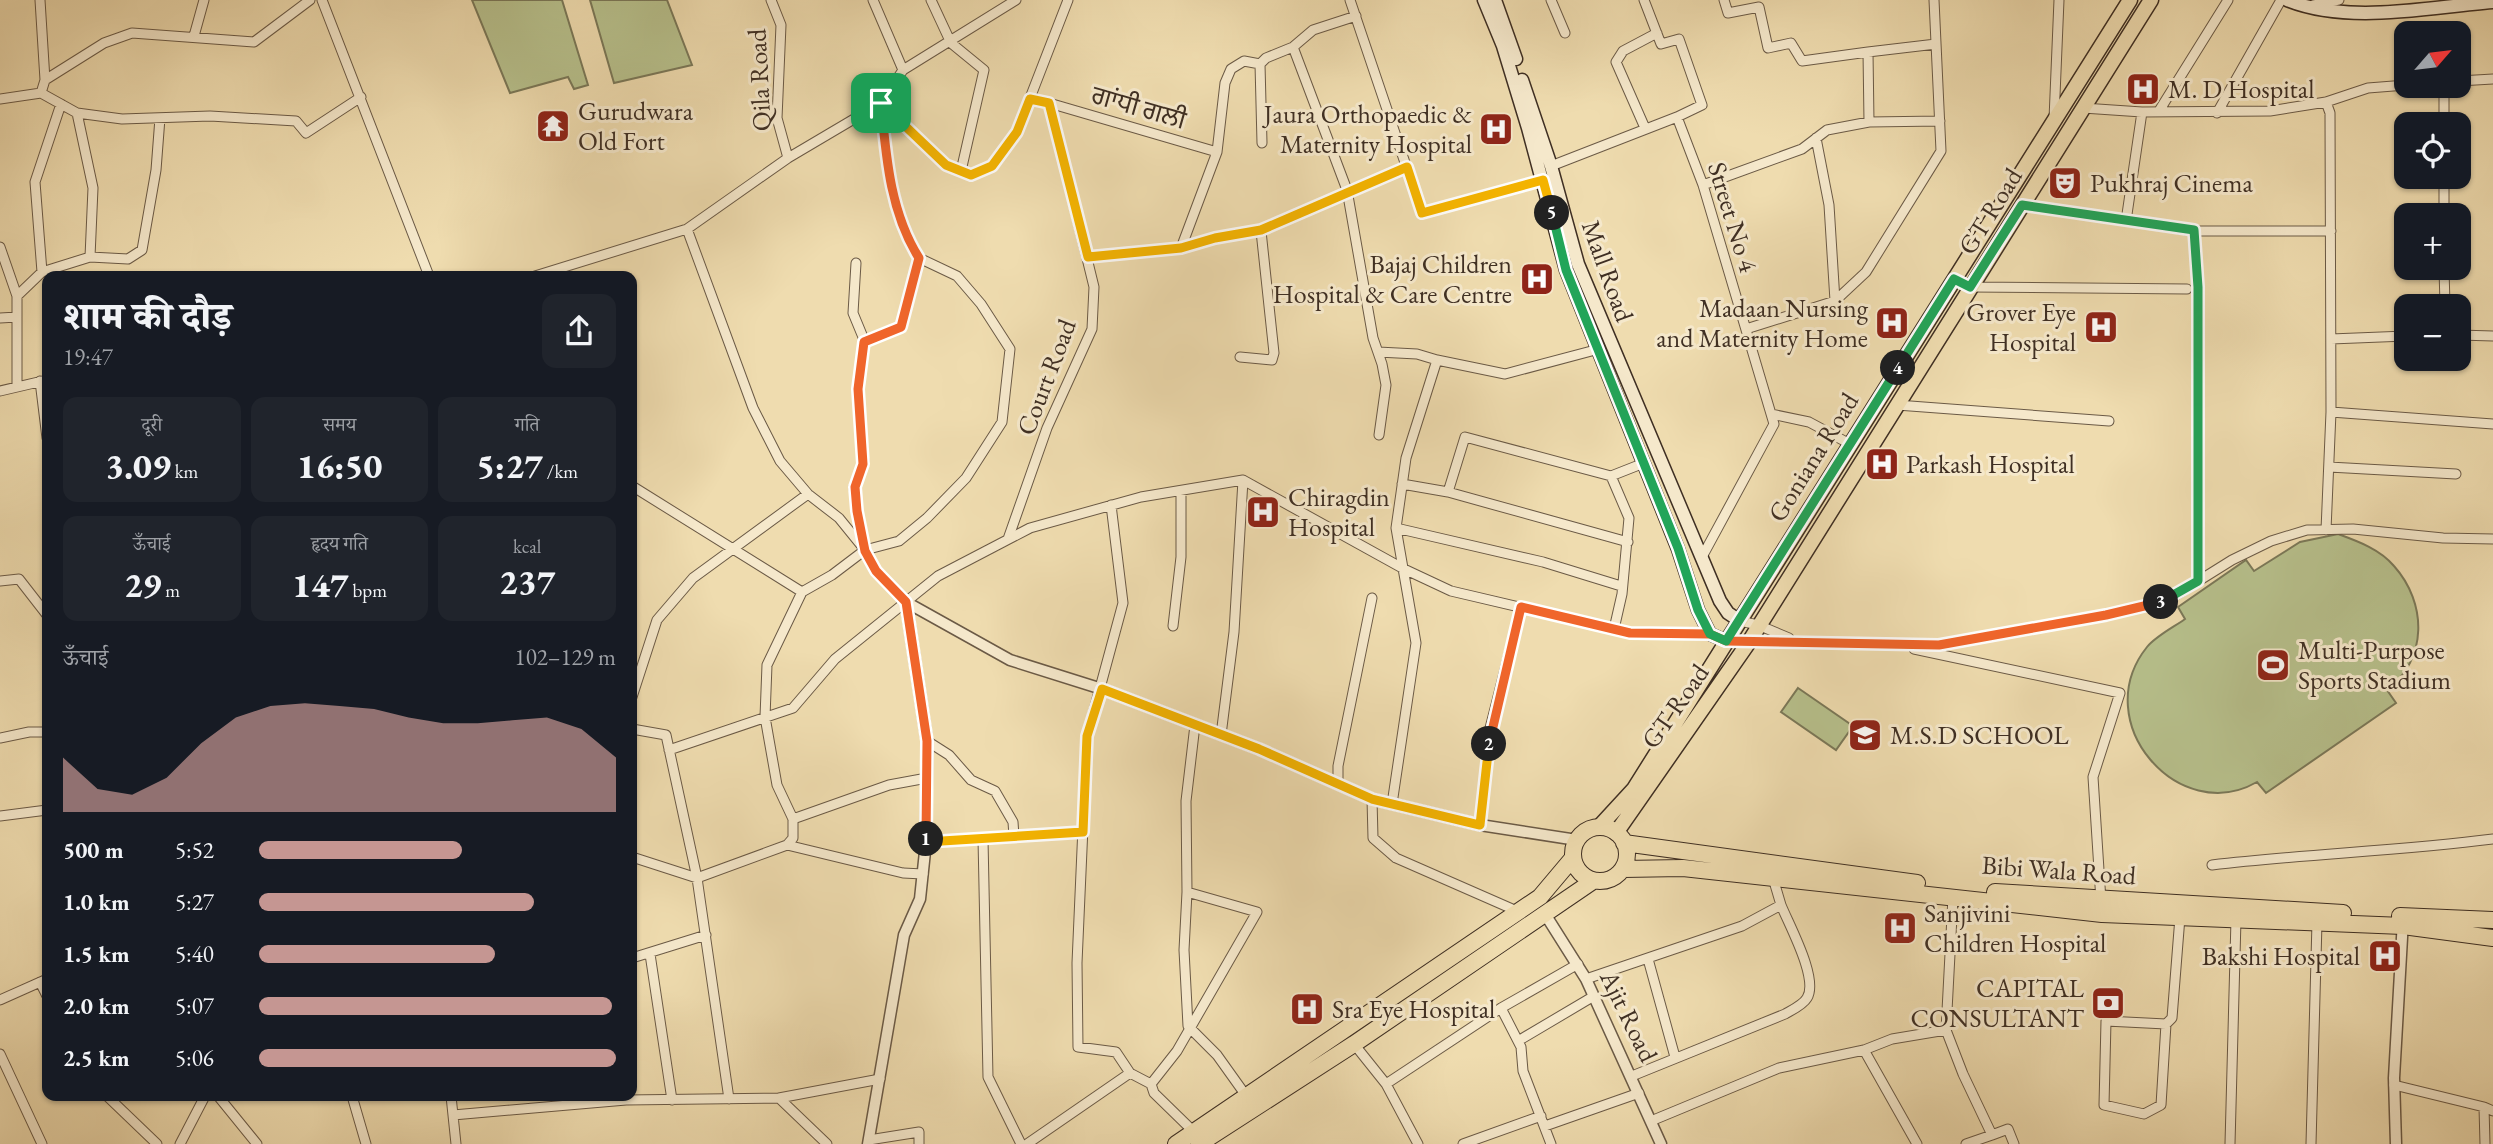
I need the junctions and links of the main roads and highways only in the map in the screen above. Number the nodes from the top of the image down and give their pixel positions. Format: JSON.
{"nodes":[{"id":1,"x":1485,"y":0,"type":"edge"},
{"id":2,"x":1494,"y":0,"type":"edge"},
{"id":3,"x":2130,"y":0,"type":"edge"},
{"id":4,"x":2151,"y":0,"type":"edge"},
{"id":5,"x":2287,"y":0,"type":"edge"},
{"id":6,"x":2453,"y":2,"type":"edge"},
{"id":7,"x":2493,"y":2,"type":"edge"},
{"id":8,"x":1740,"y":621,"type":"junction"},
{"id":9,"x":1726,"y":641,"type":"junction"},
{"id":10,"x":1599,"y":827,"type":"junction"},
{"id":11,"x":1620,"y":838,"type":"junction"},
{"id":12,"x":1572,"y":859,"type":"junction"},
{"id":13,"x":1623,"y":869,"type":"junction"},
{"id":14,"x":1593,"y":881,"type":"junction"},
{"id":15,"x":2101,"y":906,"type":"junction"},
{"id":16,"x":2493,"y":920,"type":"edge"},
{"id":17,"x":2403,"y":921,"type":"junction"},
{"id":18,"x":2493,"y":938,"type":"edge"},
{"id":19,"x":1196,"y":1138,"type":"edge"},
{"id":20,"x":1176,"y":1144,"type":"edge"}],
"edges":[{"from":1,"to":9,"type":"main road"},
{"from":2,"to":8,"type":"main road","name":"Mall Road"},
{"from":3,"to":8,"type":"main road","name":"Goniana Road"},
{"from":4,"to":11,"type":"main road","name":"GT Road"},
{"from":5,"to":6,"type":"main road"},
{"from":6,"to":7,"type":"main road"},
{"from":8,"to":9,"type":"main road","name":"Goniana Road"},
{"from":9,"to":10,"type":"main road","name":"Goniana Road"},
{"from":10,"to":11,"type":"highway"},
{"from":10,"to":12,"type":"highway"},
{"from":11,"to":13,"type":"highway"},
{"from":11,"to":15,"type":"highway","name":"Bibi Wala Road"},
{"from":12,"to":14,"type":"highway"},
{"from":12,"to":19,"type":"highway"},
{"from":13,"to":14,"type":"highway"},
{"from":13,"to":15,"type":"highway"},
{"from":14,"to":19,"type":"highway"},
{"from":15,"to":17,"type":"highway","name":"Bibi Wala Road"},
{"from":15,"to":17,"type":"highway"},
{"from":16,"to":17,"type":"highway","name":"Bibi Wala Road"},
{"from":17,"to":18,"type":"highway"},
{"from":19,"to":20,"type":"highway"}]}
